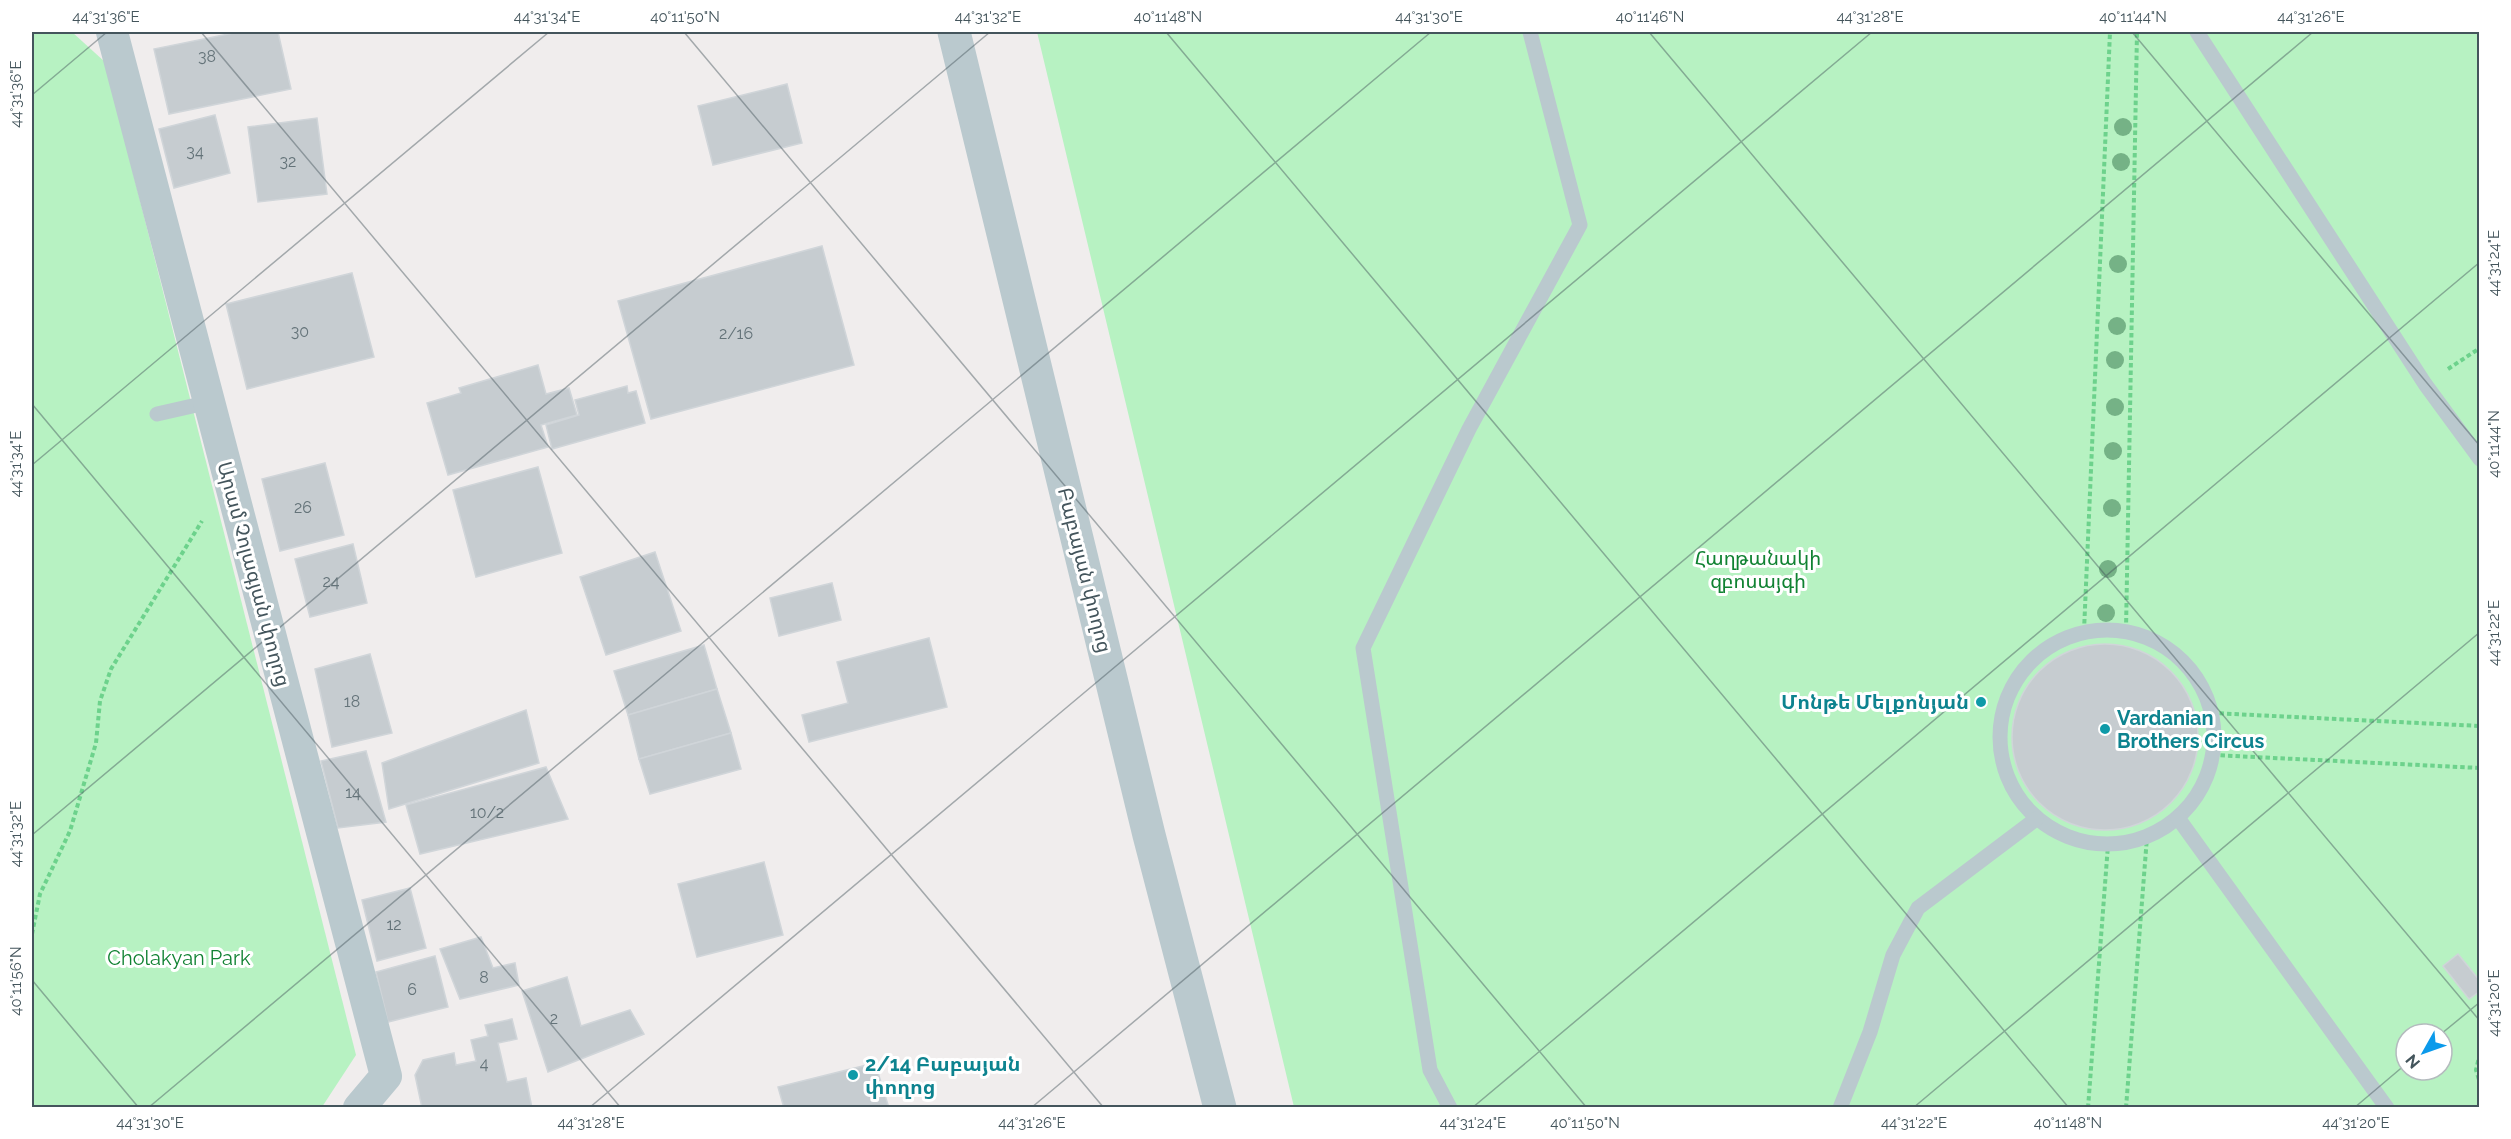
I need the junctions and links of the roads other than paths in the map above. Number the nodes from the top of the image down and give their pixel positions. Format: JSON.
{"nodes":[{"id":1,"x":112,"y":32,"type":"edge"},
{"id":2,"x":954,"y":32,"type":"edge"},
{"id":3,"x":1530,"y":32,"type":"edge"},
{"id":4,"x":2197,"y":32,"type":"edge"},
{"id":5,"x":210,"y":402,"type":"junction"},
{"id":6,"x":157,"y":414,"type":"dead end"},
{"id":7,"x":2480,"y":459,"type":"edge"},
{"id":8,"x":2178,"y":818,"type":"junction"},
{"id":9,"x":2036,"y":819,"type":"junction"},
{"id":10,"x":359,"y":1107,"type":"edge"},
{"id":11,"x":1220,"y":1107,"type":"edge"},
{"id":12,"x":1450,"y":1107,"type":"edge"},
{"id":13,"x":1840,"y":1107,"type":"edge"},
{"id":14,"x":2387,"y":1107,"type":"edge"}],
"edges":[{"from":1,"to":5,"type":"street","name":"Արամ Չոլագյան փողոց"},
{"from":2,"to":11,"type":"street","name":"Բաբայան փողոց"},
{"from":3,"to":12,"type":"lane"},
{"from":4,"to":7,"type":"lane"},
{"from":5,"to":6,"type":"lane"},
{"from":5,"to":10,"type":"street","name":"Արամ Չոլագյան փողոց"},
{"from":8,"to":9,"type":"lane"},
{"from":8,"to":9,"type":"lane"},
{"from":8,"to":14,"type":"lane"},
{"from":9,"to":13,"type":"lane"}]}
